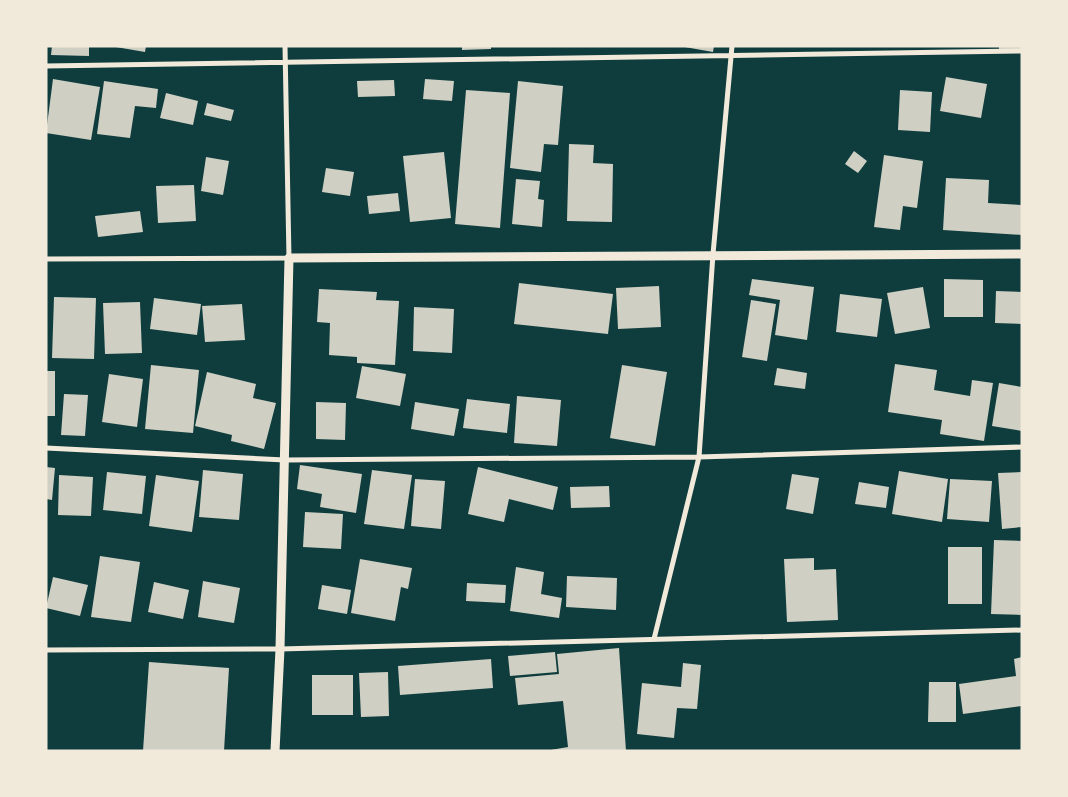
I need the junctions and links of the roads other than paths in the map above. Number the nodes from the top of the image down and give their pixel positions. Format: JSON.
{"nodes":[{"id":1,"x":286,"y":46,"type":"edge"},
{"id":2,"x":732,"y":46,"type":"edge"},
{"id":3,"x":1022,"y":51,"type":"edge"},
{"id":4,"x":731,"y":55,"type":"junction"},
{"id":5,"x":286,"y":62,"type":"junction"},
{"id":6,"x":46,"y":66,"type":"edge"},
{"id":7,"x":713,"y":254,"type":"junction"},
{"id":8,"x":1022,"y":254,"type":"edge"},
{"id":9,"x":289,"y":258,"type":"junction"},
{"id":10,"x":46,"y":259,"type":"edge"},
{"id":11,"x":1022,"y":447,"type":"edge"},
{"id":12,"x":46,"y":448,"type":"edge"},
{"id":13,"x":699,"y":457,"type":"junction"},
{"id":14,"x":285,"y":460,"type":"junction"},
{"id":15,"x":1022,"y":630,"type":"edge"},
{"id":16,"x":654,"y":640,"type":"junction"},
{"id":17,"x":280,"y":649,"type":"junction"},
{"id":18,"x":46,"y":650,"type":"edge"},
{"id":19,"x":275,"y":751,"type":"edge"}],
"edges":[{"from":1,"to":5,"type":"street"},
{"from":2,"to":4,"type":"street"},
{"from":3,"to":4,"type":"street"},
{"from":4,"to":5,"type":"street"},
{"from":4,"to":7,"type":"street"},
{"from":5,"to":6,"type":"street"},
{"from":5,"to":9,"type":"street"},
{"from":7,"to":8,"type":"street"},
{"from":7,"to":9,"type":"street"},
{"from":7,"to":13,"type":"street"},
{"from":9,"to":10,"type":"street"},
{"from":9,"to":14,"type":"street"},
{"from":11,"to":13,"type":"street"},
{"from":12,"to":14,"type":"street"},
{"from":13,"to":14,"type":"street"},
{"from":13,"to":16,"type":"street"},
{"from":14,"to":17,"type":"street"},
{"from":15,"to":16,"type":"street"},
{"from":16,"to":17,"type":"street"},
{"from":17,"to":18,"type":"street"},
{"from":17,"to":19,"type":"street"}]}
